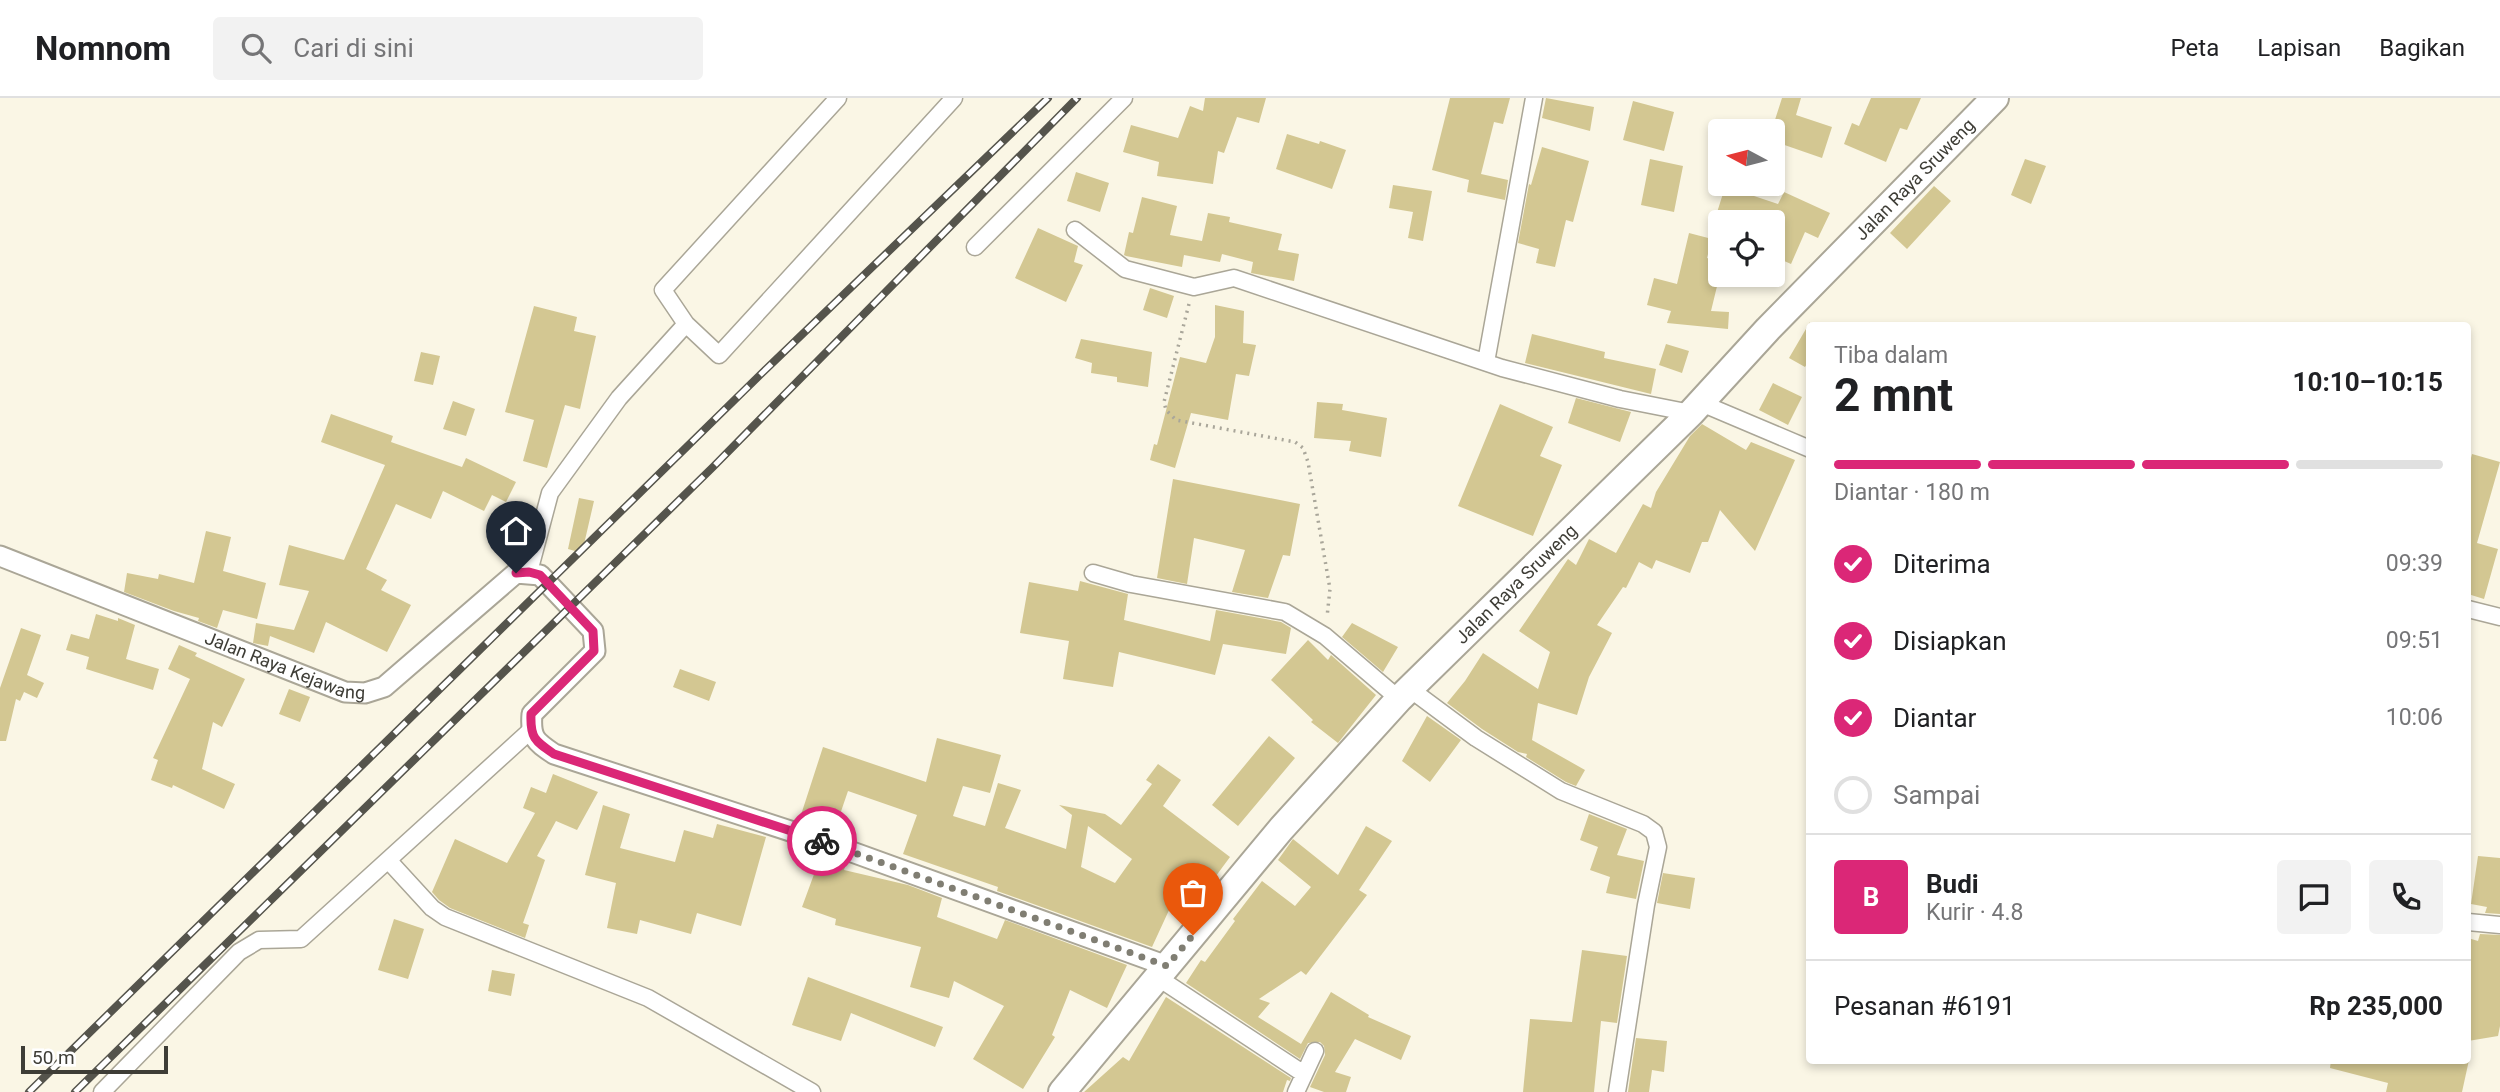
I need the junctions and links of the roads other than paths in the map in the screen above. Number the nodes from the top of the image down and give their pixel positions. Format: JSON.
{"nodes":[{"id":1,"x":838,"y":98,"type":"edge"},
{"id":2,"x":954,"y":98,"type":"edge"},
{"id":3,"x":1124,"y":98,"type":"edge"},
{"id":4,"x":1534,"y":98,"type":"edge"},
{"id":5,"x":1995,"y":98,"type":"edge"},
{"id":6,"x":1074,"y":230,"type":"dead end"},
{"id":7,"x":975,"y":247,"type":"dead end"},
{"id":8,"x":686,"y":324,"type":"junction"},
{"id":9,"x":1486,"y":362,"type":"junction"},
{"id":10,"x":1696,"y":408,"type":"junction"},
{"id":11,"x":1806,"y":448,"type":"edge"},
{"id":12,"x":0,"y":556,"type":"edge"},
{"id":13,"x":529,"y":572,"type":"junction"},
{"id":14,"x":1093,"y":573,"type":"dead end"},
{"id":15,"x":2471,"y":610,"type":"edge"},
{"id":16,"x":2500,"y":617,"type":"edge"},
{"id":17,"x":1404,"y":694,"type":"junction"},
{"id":18,"x":530,"y":730,"type":"junction"},
{"id":19,"x":388,"y":860,"type":"junction"},
{"id":20,"x":2471,"y":922,"type":"edge"},
{"id":21,"x":2500,"y":925,"type":"edge"},
{"id":22,"x":1162,"y":972,"type":"junction"},
{"id":23,"x":1315,"y":1051,"type":"dead end"},
{"id":24,"x":1304,"y":1074,"type":"junction"},
{"id":25,"x":102,"y":1092,"type":"edge"},
{"id":26,"x":812,"y":1092,"type":"edge"},
{"id":27,"x":1062,"y":1092,"type":"edge"},
{"id":28,"x":1296,"y":1092,"type":"edge"},
{"id":29,"x":1617,"y":1092,"type":"edge"}],
"edges":[{"from":1,"to":8,"type":"street"},
{"from":2,"to":8,"type":"street"},
{"from":3,"to":7,"type":"street"},
{"from":4,"to":9,"type":"street"},
{"from":5,"to":10,"type":"highway","name":"Jalan Raya Sruweng"},
{"from":6,"to":9,"type":"street"},
{"from":8,"to":13,"type":"street"},
{"from":9,"to":10,"type":"street"},
{"from":10,"to":11,"type":"street"},
{"from":10,"to":17,"type":"highway","name":"Jalan Raya Sruweng"},
{"from":12,"to":13,"type":"street","name":"Jalan Raya Kejawang"},
{"from":13,"to":18,"type":"street"},
{"from":14,"to":17,"type":"street"},
{"from":15,"to":16,"type":"street"},
{"from":17,"to":22,"type":"highway","name":"Jalan Raya Sruweng"},
{"from":17,"to":29,"type":"street"},
{"from":18,"to":19,"type":"street"},
{"from":18,"to":22,"type":"street"},
{"from":19,"to":25,"type":"street"},
{"from":19,"to":26,"type":"street"},
{"from":20,"to":21,"type":"street"},
{"from":22,"to":24,"type":"street"},
{"from":22,"to":27,"type":"highway","name":"Jalan Raya Sruweng"},
{"from":23,"to":24,"type":"street"},
{"from":24,"to":28,"type":"street"}]}
